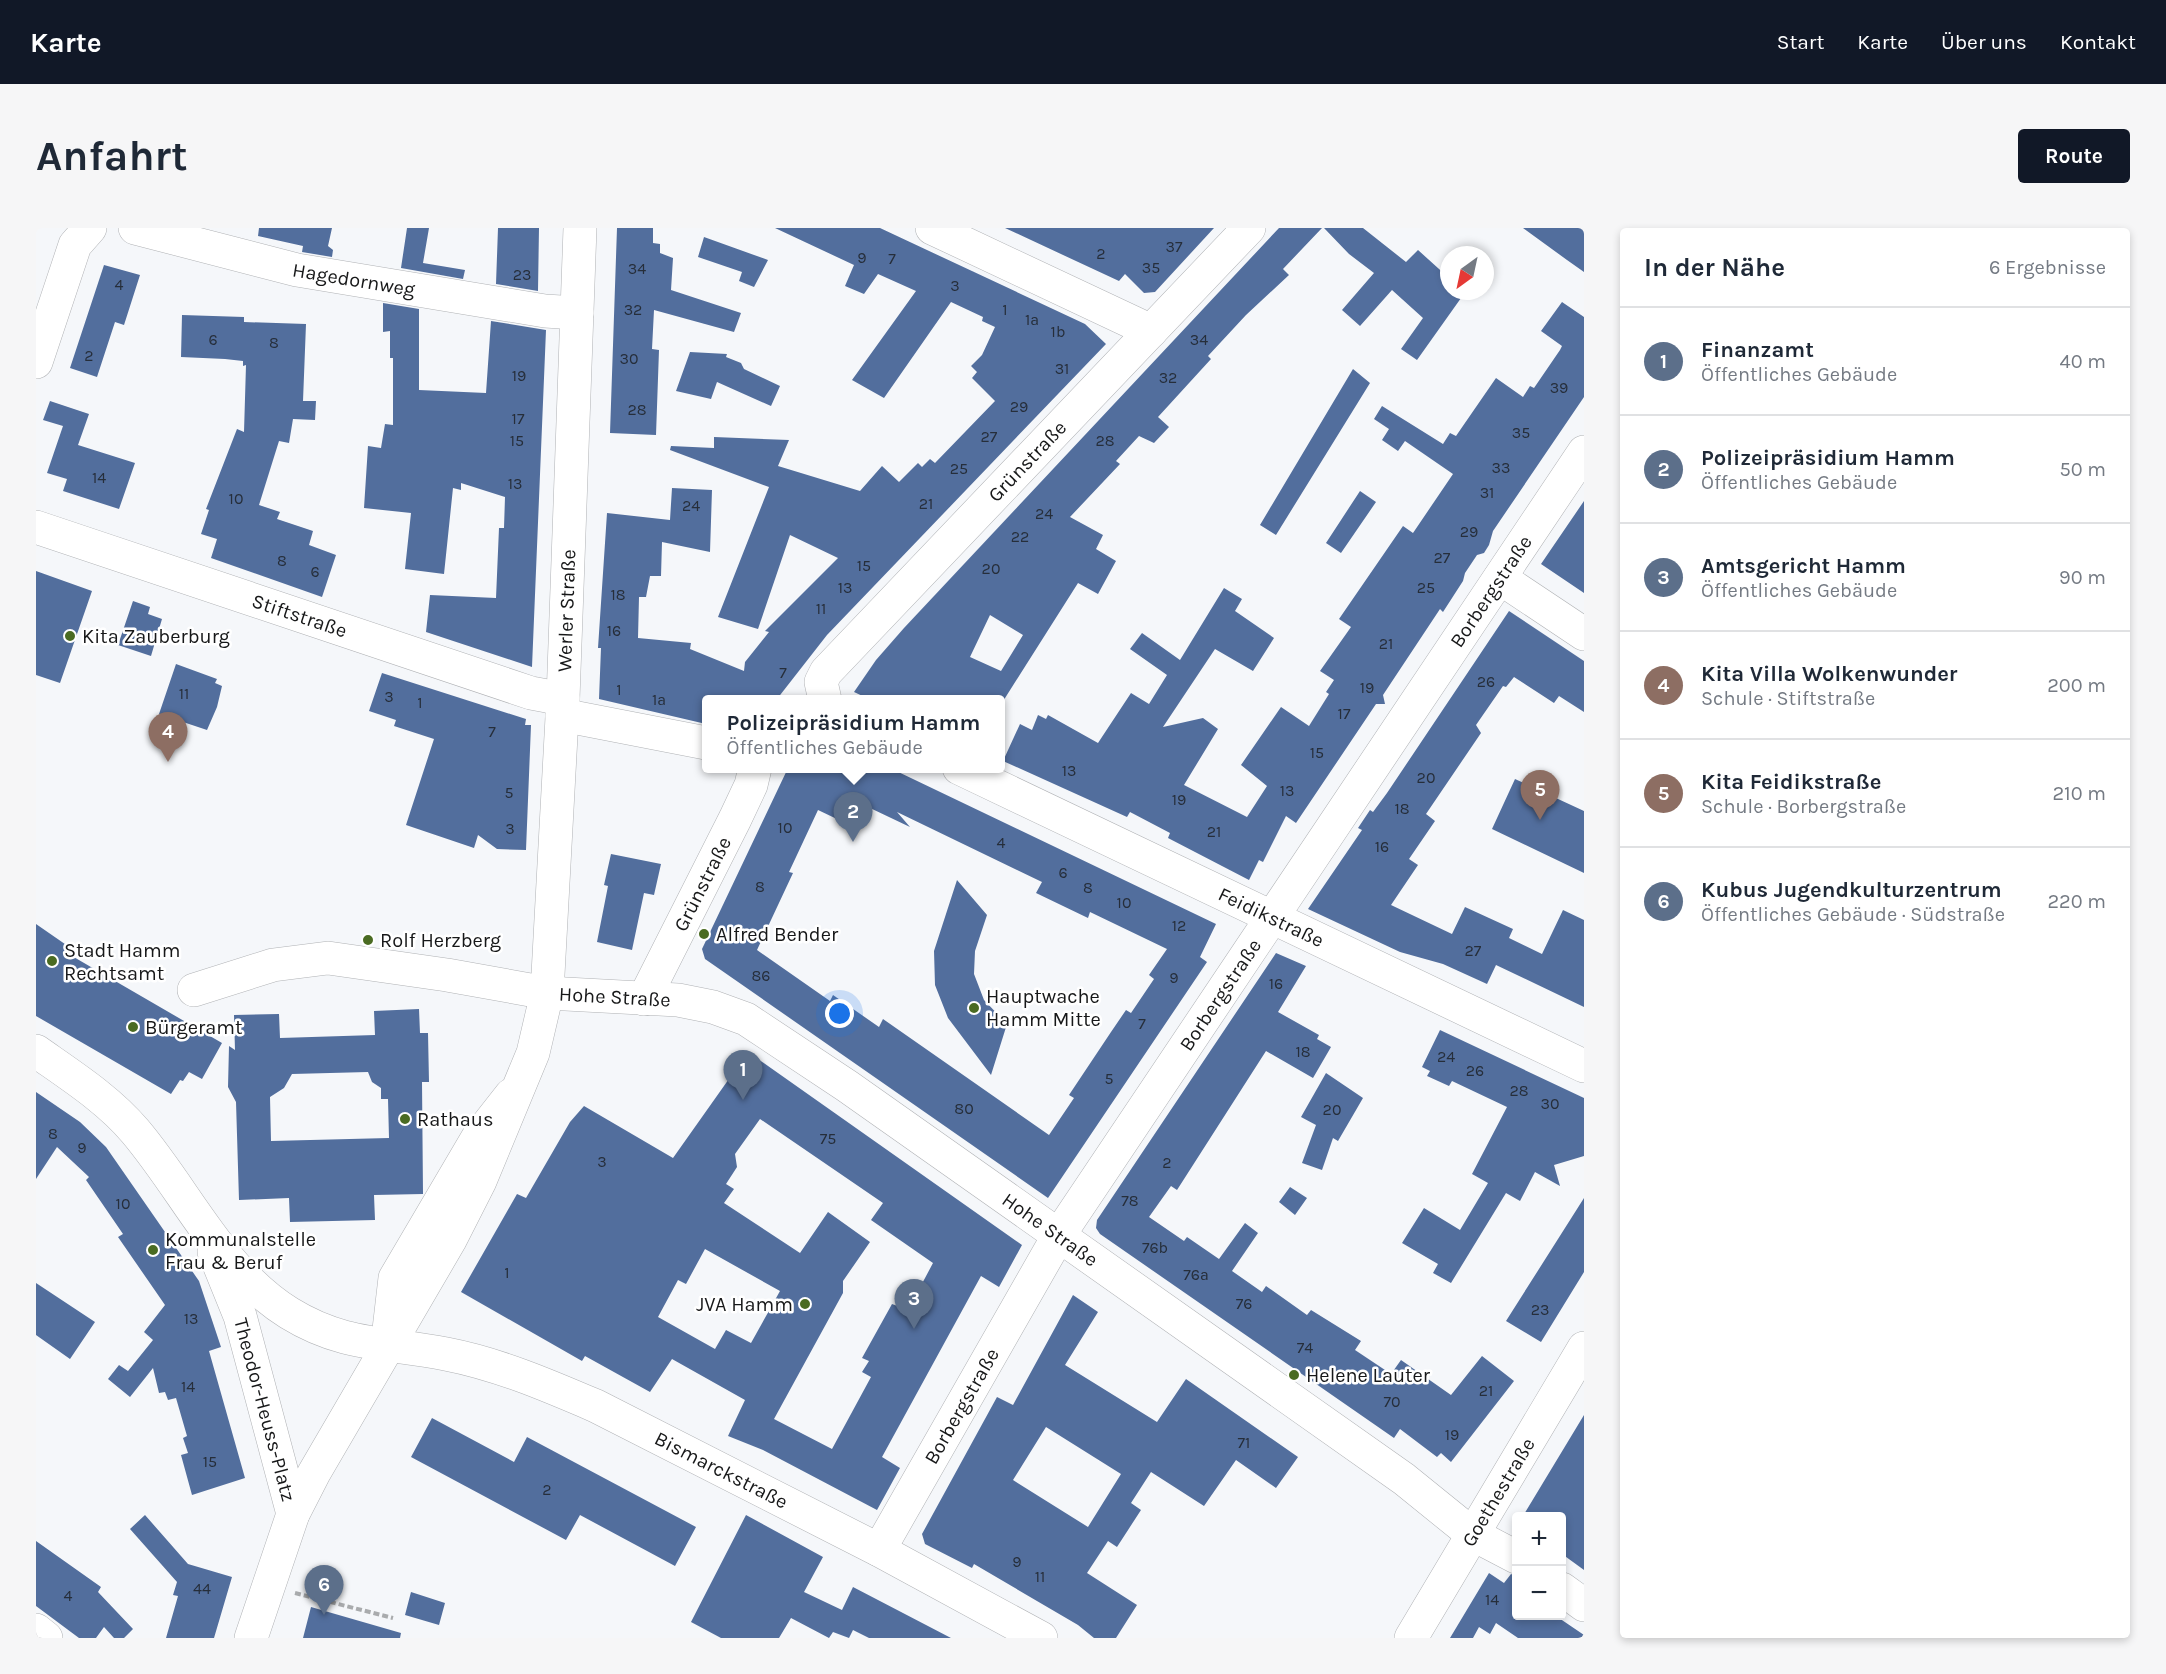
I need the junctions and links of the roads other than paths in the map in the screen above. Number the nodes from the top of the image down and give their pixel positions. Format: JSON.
{"nodes":[{"id":1,"x":90,"y":228,"type":"edge"},
{"id":2,"x":135,"y":228,"type":"edge"},
{"id":3,"x":580,"y":228,"type":"edge"},
{"id":4,"x":932,"y":228,"type":"edge"},
{"id":5,"x":1249,"y":228,"type":"edge"},
{"id":6,"x":577,"y":313,"type":"junction"},
{"id":7,"x":1151,"y":331,"type":"junction"},
{"id":8,"x":36,"y":362,"type":"edge"},
{"id":9,"x":1584,"y":452,"type":"edge"},
{"id":10,"x":36,"y":527,"type":"edge"},
{"id":11,"x":1500,"y":578,"type":"junction"},
{"id":12,"x":1584,"y":634,"type":"edge"},
{"id":13,"x":822,"y":695,"type":"edge"},
{"id":14,"x":563,"y":707,"type":"junction"},
{"id":15,"x":702,"y":742,"type":"edge"},
{"id":16,"x":754,"y":773,"type":"edge"},
{"id":17,"x":969,"y":773,"type":"edge"},
{"id":18,"x":1271,"y":919,"type":"junction"},
{"id":19,"x":194,"y":990,"type":"dead end"},
{"id":20,"x":547,"y":993,"type":"junction"},
{"id":21,"x":644,"y":999,"type":"junction"},
{"id":22,"x":36,"y":1051,"type":"edge"},
{"id":23,"x":1584,"y":1066,"type":"edge"},
{"id":24,"x":206,"y":1227,"type":"junction"},
{"id":25,"x":1059,"y":1235,"type":"junction"},
{"id":26,"x":387,"y":1347,"type":"junction"},
{"id":27,"x":1584,"y":1348,"type":"edge"},
{"id":28,"x":293,"y":1514,"type":"junction"},
{"id":29,"x":1472,"y":1534,"type":"junction"},
{"id":30,"x":879,"y":1550,"type":"junction"},
{"id":31,"x":1512,"y":1555,"type":"edge"},
{"id":32,"x":1566,"y":1592,"type":"edge"},
{"id":33,"x":1584,"y":1605,"type":"edge"},
{"id":34,"x":36,"y":1630,"type":"edge"},
{"id":35,"x":46,"y":1638,"type":"edge"},
{"id":36,"x":251,"y":1638,"type":"edge"},
{"id":37,"x":1041,"y":1638,"type":"edge"},
{"id":38,"x":1411,"y":1638,"type":"edge"}],
"edges":[{"from":1,"to":8,"type":"street"},
{"from":2,"to":6,"type":"street","name":"Hagedornweg"},
{"from":3,"to":6,"type":"street","name":"Werler Straße"},
{"from":4,"to":7,"type":"street"},
{"from":5,"to":7,"type":"street","name":"Grünstraße"},
{"from":6,"to":14,"type":"street","name":"Werler Straße"},
{"from":7,"to":13,"type":"street","name":"Grünstraße"},
{"from":9,"to":11,"type":"street","name":"Borbergstraße"},
{"from":10,"to":14,"type":"street","name":"Stiftstraße"},
{"from":11,"to":12,"type":"street"},
{"from":11,"to":18,"type":"street","name":"Borbergstraße"},
{"from":14,"to":15,"type":"street"},
{"from":14,"to":20,"type":"street","name":"Werler Straße"},
{"from":16,"to":21,"type":"street","name":"Grünstraße"},
{"from":17,"to":18,"type":"street","name":"Feidikstraße"},
{"from":18,"to":23,"type":"street","name":"Feidikstraße"},
{"from":18,"to":25,"type":"street","name":"Borbergstraße"},
{"from":19,"to":20,"type":"street"},
{"from":20,"to":21,"type":"street","name":"Hohe Straße"},
{"from":20,"to":26,"type":"street","name":"Theodor-Heuss-Platz"},
{"from":21,"to":25,"type":"street","name":"Hohe Straße"},
{"from":22,"to":24,"type":"street","name":"Theodor-Heuss-Platz"},
{"from":24,"to":26,"type":"street","name":"Theodor-Heuss-Platz"},
{"from":24,"to":28,"type":"street","name":"Theodor-Heuss-Platz"},
{"from":25,"to":29,"type":"street","name":"Hohe Straße"},
{"from":25,"to":30,"type":"street","name":"Borbergstraße"},
{"from":26,"to":28,"type":"street","name":"Theodor-Heuss-Platz"},
{"from":26,"to":30,"type":"street","name":"Bismarckstraße"},
{"from":27,"to":29,"type":"street","name":"Goethestraße"},
{"from":28,"to":36,"type":"street"},
{"from":29,"to":31,"type":"street","name":"Hohe Straße"},
{"from":29,"to":38,"type":"street","name":"Goethestraße"},
{"from":30,"to":37,"type":"street","name":"Bismarckstraße"},
{"from":32,"to":33,"type":"street"},
{"from":34,"to":35,"type":"street"}]}
